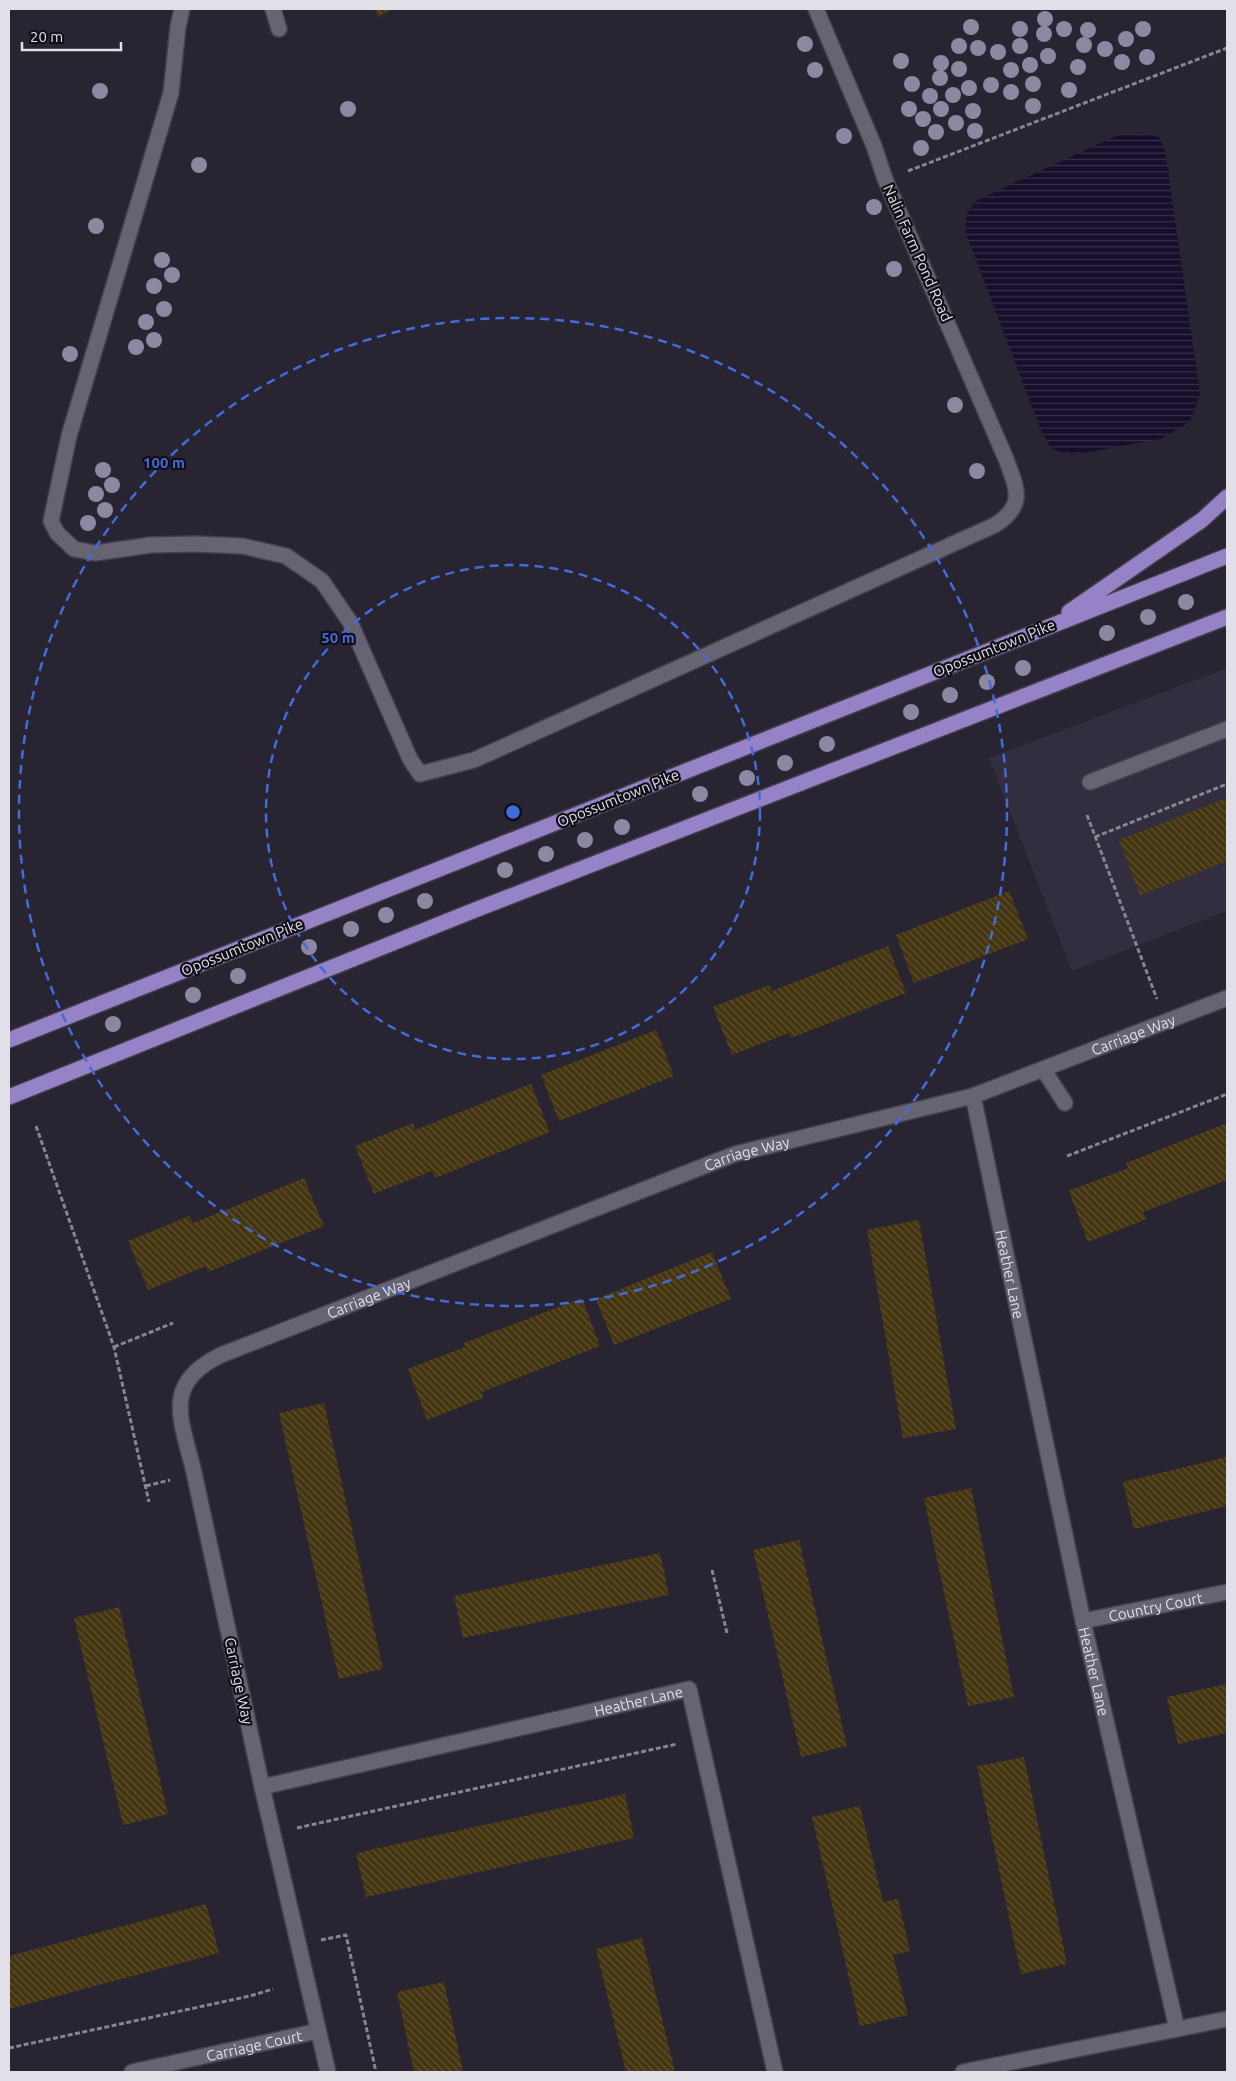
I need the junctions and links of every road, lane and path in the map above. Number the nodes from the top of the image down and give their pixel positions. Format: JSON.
{"nodes":[{"id":1,"x":182,"y":9,"type":"edge"},
{"id":2,"x":273,"y":9,"type":"edge"},
{"id":3,"x":816,"y":9,"type":"edge"},
{"id":4,"x":279,"y":29,"type":"dead end"},
{"id":5,"x":1227,"y":48,"type":"edge"},
{"id":6,"x":886,"y":179,"type":"junction"},
{"id":7,"x":1227,"y":497,"type":"edge"},
{"id":8,"x":1227,"y":556,"type":"edge"},
{"id":9,"x":1227,"y":618,"type":"edge"},
{"id":10,"x":1047,"y":627,"type":"junction"},
{"id":11,"x":1227,"y":729,"type":"edge"},
{"id":12,"x":1090,"y":782,"type":"dead end"},
{"id":13,"x":1227,"y":784,"type":"edge"},
{"id":14,"x":1086,"y":815,"type":"dead end"},
{"id":15,"x":1095,"y":837,"type":"junction"},
{"id":16,"x":1226,"y":1000,"type":"edge"},
{"id":17,"x":1159,"y":1005,"type":"dead end"},
{"id":18,"x":9,"y":1040,"type":"edge"},
{"id":19,"x":1043,"y":1069,"type":"junction"},
{"id":20,"x":1227,"y":1094,"type":"edge"},
{"id":21,"x":973,"y":1096,"type":"junction"},
{"id":22,"x":9,"y":1097,"type":"edge"},
{"id":23,"x":1065,"y":1103,"type":"dead end"},
{"id":24,"x":36,"y":1126,"type":"dead end"},
{"id":25,"x":1067,"y":1156,"type":"dead end"},
{"id":26,"x":173,"y":1323,"type":"dead end"},
{"id":27,"x":114,"y":1347,"type":"junction"},
{"id":28,"x":174,"y":1479,"type":"dead end"},
{"id":29,"x":146,"y":1486,"type":"junction"},
{"id":30,"x":149,"y":1502,"type":"dead end"},
{"id":31,"x":712,"y":1570,"type":"dead end"},
{"id":32,"x":1227,"y":1592,"type":"edge"},
{"id":33,"x":1083,"y":1621,"type":"junction"},
{"id":34,"x":727,"y":1633,"type":"dead end"},
{"id":35,"x":682,"y":1742,"type":"dead end"},
{"id":36,"x":262,"y":1788,"type":"junction"},
{"id":37,"x":293,"y":1830,"type":"dead end"},
{"id":38,"x":318,"y":1940,"type":"dead end"},
{"id":39,"x":273,"y":1989,"type":"dead end"},
{"id":40,"x":1227,"y":2019,"type":"edge"},
{"id":41,"x":1177,"y":2029,"type":"junction"},
{"id":42,"x":318,"y":2031,"type":"junction"},
{"id":43,"x":9,"y":2048,"type":"edge"},
{"id":44,"x":132,"y":2072,"type":"edge"},
{"id":45,"x":328,"y":2072,"type":"edge"},
{"id":46,"x":376,"y":2072,"type":"edge"},
{"id":47,"x":775,"y":2072,"type":"edge"},
{"id":48,"x":963,"y":2072,"type":"edge"}],
"edges":[{"from":1,"to":6,"type":"street","name":"Nalin Farm Pond Road"},
{"from":2,"to":4,"type":"street"},
{"from":3,"to":6,"type":"street","name":"Nalin Farm Pond Road"},
{"from":5,"to":6,"type":"path"},
{"from":7,"to":10,"type":"main road"},
{"from":8,"to":10,"type":"main road","name":"Opossumtown Pike"},
{"from":9,"to":22,"type":"main road"},
{"from":10,"to":18,"type":"main road","name":"Opossumtown Pike"},
{"from":11,"to":12,"type":"street"},
{"from":13,"to":15,"type":"path"},
{"from":14,"to":15,"type":"path"},
{"from":15,"to":17,"type":"path"},
{"from":16,"to":19,"type":"street","name":"Carriage Way"},
{"from":19,"to":21,"type":"street","name":"Carriage Way"},
{"from":19,"to":23,"type":"street"},
{"from":20,"to":25,"type":"path"},
{"from":21,"to":33,"type":"street","name":"Heather Lane"},
{"from":21,"to":36,"type":"street","name":"Carriage Way"},
{"from":24,"to":27,"type":"path"},
{"from":26,"to":27,"type":"path"},
{"from":27,"to":29,"type":"path"},
{"from":28,"to":29,"type":"path"},
{"from":29,"to":30,"type":"path"},
{"from":31,"to":34,"type":"path"},
{"from":32,"to":33,"type":"street","name":"Country Court"},
{"from":33,"to":41,"type":"street","name":"Heather Lane"},
{"from":35,"to":37,"type":"path"},
{"from":36,"to":42,"type":"street","name":"Carriage Way"},
{"from":36,"to":47,"type":"street","name":"Heather Lane"},
{"from":38,"to":46,"type":"path"},
{"from":39,"to":43,"type":"path"},
{"from":40,"to":41,"type":"street"},
{"from":41,"to":48,"type":"street"},
{"from":42,"to":44,"type":"street","name":"Carriage Court"},
{"from":42,"to":45,"type":"street","name":"Carriage Way"}]}
